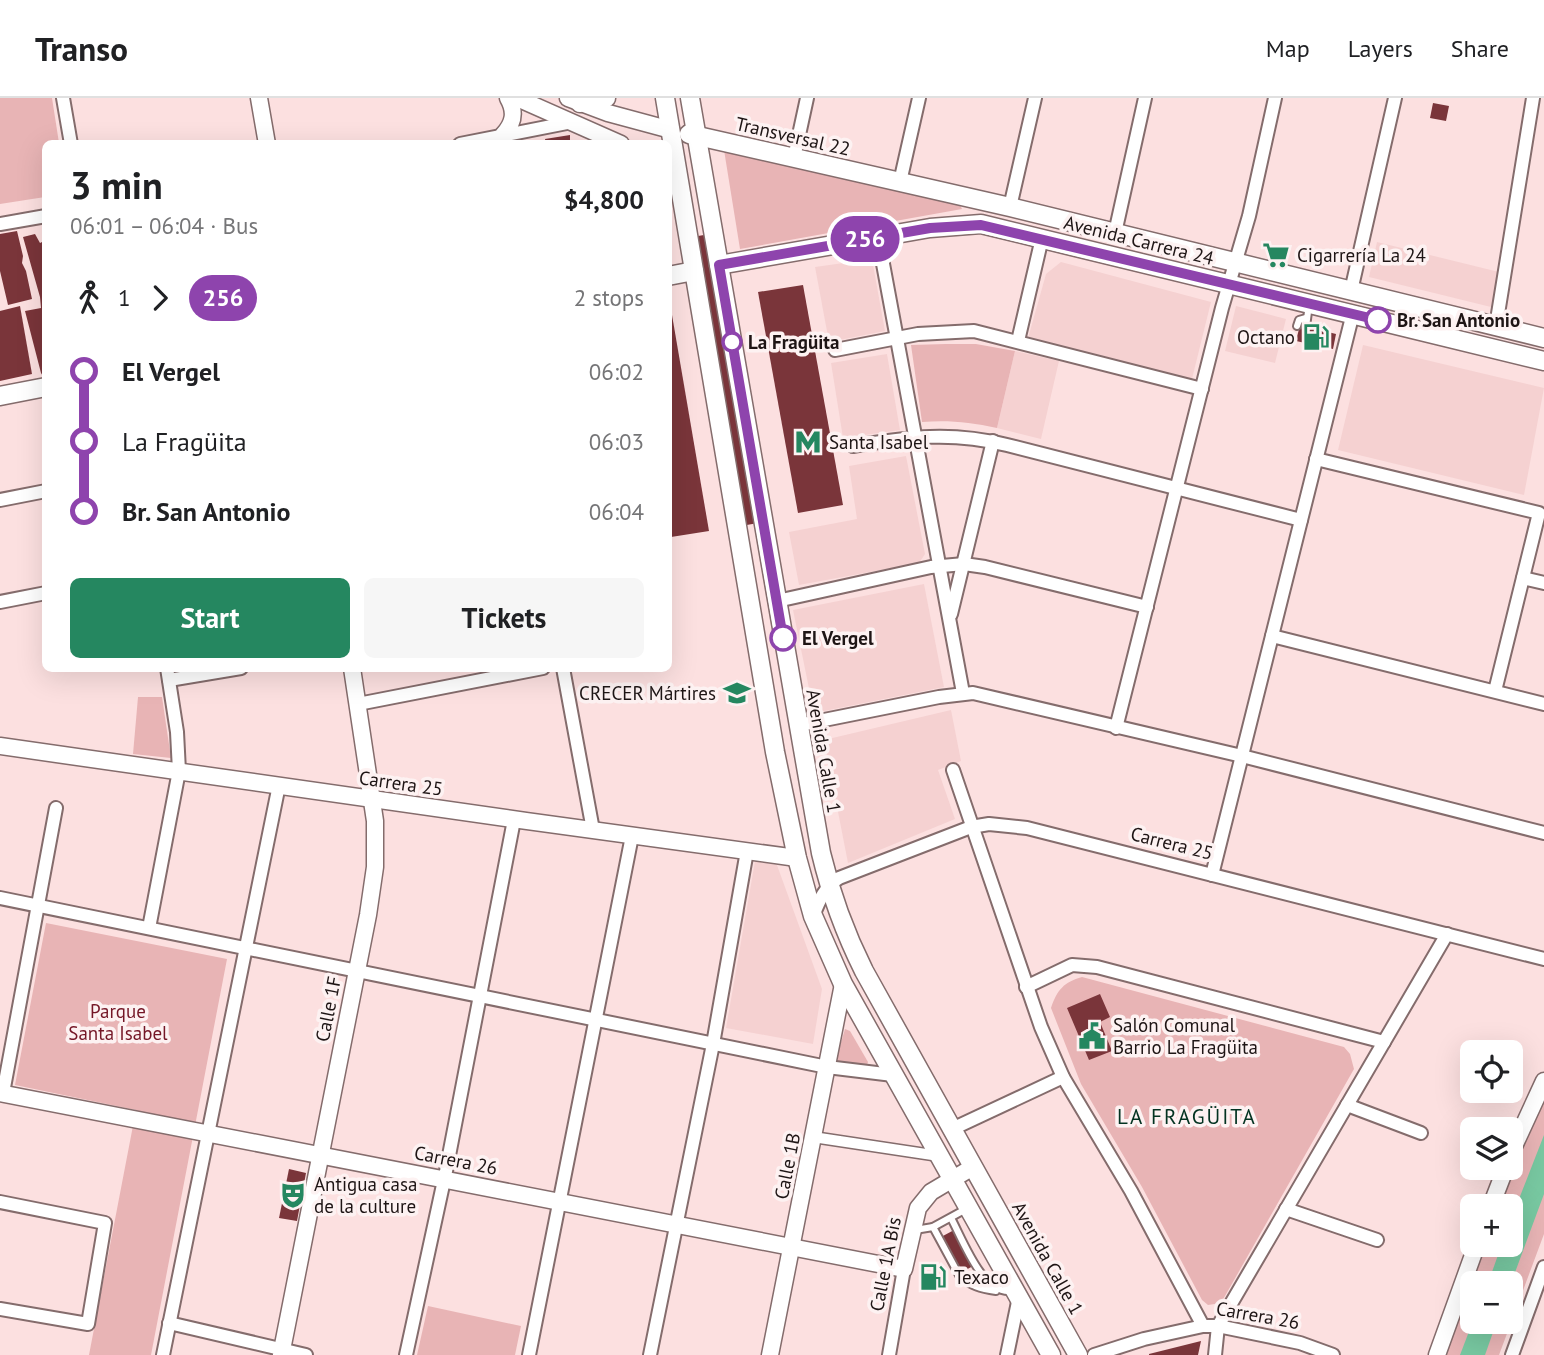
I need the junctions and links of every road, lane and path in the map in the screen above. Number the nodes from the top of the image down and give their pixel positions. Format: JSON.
{"nodes":[{"id":1,"x":63,"y":98,"type":"edge"},
{"id":2,"x":260,"y":98,"type":"edge"},
{"id":3,"x":508,"y":98,"type":"edge"},
{"id":4,"x":517,"y":98,"type":"edge"},
{"id":5,"x":606,"y":98,"type":"edge"},
{"id":6,"x":664,"y":98,"type":"edge"},
{"id":7,"x":690,"y":98,"type":"edge"},
{"id":8,"x":807,"y":98,"type":"edge"},
{"id":9,"x":919,"y":98,"type":"edge"},
{"id":10,"x":1035,"y":98,"type":"edge"},
{"id":11,"x":1145,"y":98,"type":"edge"},
{"id":12,"x":1275,"y":98,"type":"edge"},
{"id":13,"x":1395,"y":98,"type":"edge"},
{"id":14,"x":1533,"y":98,"type":"edge"},
{"id":15,"x":574,"y":100,"type":"edge"},
{"id":16,"x":572,"y":122,"type":"junction"},
{"id":17,"x":670,"y":130,"type":"junction"},
{"id":18,"x":503,"y":135,"type":"junction"},
{"id":19,"x":697,"y":136,"type":"junction"},
{"id":20,"x":70,"y":140,"type":"edge"},
{"id":21,"x":266,"y":140,"type":"edge"},
{"id":22,"x":480,"y":140,"type":"edge"},
{"id":23,"x":612,"y":140,"type":"edge"},
{"id":24,"x":672,"y":140,"type":"edge"},
{"id":25,"x":672,"y":141,"type":"edge"},
{"id":26,"x":793,"y":158,"type":"junction"},
{"id":27,"x":900,"y":182,"type":"junction"},
{"id":28,"x":672,"y":194,"type":"edge"},
{"id":29,"x":1010,"y":207,"type":"junction"},
{"id":30,"x":685,"y":215,"type":"junction"},
{"id":31,"x":42,"y":217,"type":"edge"},
{"id":32,"x":0,"y":223,"type":"edge"},
{"id":33,"x":1115,"y":233,"type":"junction"},
{"id":34,"x":878,"y":237,"type":"junction"},
{"id":35,"x":1042,"y":238,"type":"junction"},
{"id":36,"x":1236,"y":263,"type":"junction"},
{"id":37,"x":719,"y":265,"type":"junction"},
{"id":38,"x":694,"y":271,"type":"junction"},
{"id":39,"x":672,"y":274,"type":"edge"},
{"id":40,"x":1230,"y":284,"type":"junction"},
{"id":41,"x":1351,"y":291,"type":"junction"},
{"id":42,"x":1308,"y":311,"type":"junction"},
{"id":43,"x":1353,"y":313,"type":"junction"},
{"id":44,"x":1297,"y":326,"type":"dead end"},
{"id":45,"x":1496,"y":326,"type":"junction"},
{"id":46,"x":1306,"y":327,"type":"dead end"},
{"id":47,"x":897,"y":338,"type":"junction"},
{"id":48,"x":1544,"y":338,"type":"edge"},
{"id":49,"x":1018,"y":341,"type":"junction"},
{"id":50,"x":835,"y":350,"type":"dead end"},
{"id":51,"x":1544,"y":361,"type":"edge"},
{"id":52,"x":42,"y":388,"type":"edge"},
{"id":53,"x":1202,"y":389,"type":"junction"},
{"id":54,"x":0,"y":396,"type":"edge"},
{"id":55,"x":915,"y":436,"type":"junction"},
{"id":56,"x":993,"y":441,"type":"junction"},
{"id":57,"x":853,"y":446,"type":"dead end"},
{"id":58,"x":1316,"y":459,"type":"junction"},
{"id":59,"x":1177,"y":488,"type":"junction"},
{"id":60,"x":42,"y":492,"type":"edge"},
{"id":61,"x":0,"y":500,"type":"edge"},
{"id":62,"x":1301,"y":520,"type":"junction"},
{"id":63,"x":964,"y":564,"type":"junction"},
{"id":64,"x":940,"y":566,"type":"junction"},
{"id":65,"x":1523,"y":578,"type":"junction"},
{"id":66,"x":1544,"y":583,"type":"edge"},
{"id":67,"x":42,"y":594,"type":"edge"},
{"id":68,"x":776,"y":601,"type":"junction"},
{"id":69,"x":0,"y":602,"type":"edge"},
{"id":70,"x":1147,"y":607,"type":"junction"},
{"id":71,"x":950,"y":620,"type":"junction"},
{"id":72,"x":1272,"y":636,"type":"junction"},
{"id":73,"x":192,"y":672,"type":"edge"},
{"id":74,"x":353,"y":672,"type":"edge"},
{"id":75,"x":522,"y":672,"type":"edge"},
{"id":76,"x":564,"y":672,"type":"edge"},
{"id":77,"x":168,"y":674,"type":"edge"},
{"id":78,"x":1495,"y":691,"type":"junction"},
{"id":79,"x":963,"y":693,"type":"junction"},
{"id":80,"x":358,"y":704,"type":"junction"},
{"id":81,"x":1544,"y":704,"type":"edge"},
{"id":82,"x":799,"y":725,"type":"junction"},
{"id":83,"x":1116,"y":728,"type":"junction"},
{"id":84,"x":0,"y":746,"type":"edge"},
{"id":85,"x":1242,"y":756,"type":"junction"},
{"id":86,"x":953,"y":770,"type":"dead end"},
{"id":87,"x":179,"y":771,"type":"junction"},
{"id":88,"x":279,"y":785,"type":"junction"},
{"id":89,"x":373,"y":801,"type":"junction"},
{"id":90,"x":56,"y":808,"type":"dead end"},
{"id":91,"x":514,"y":820,"type":"junction"},
{"id":92,"x":971,"y":827,"type":"junction"},
{"id":93,"x":593,"y":830,"type":"junction"},
{"id":94,"x":1544,"y":834,"type":"edge"},
{"id":95,"x":632,"y":836,"type":"junction"},
{"id":96,"x":747,"y":851,"type":"junction"},
{"id":97,"x":797,"y":858,"type":"junction"},
{"id":98,"x":1212,"y":875,"type":"junction"},
{"id":99,"x":829,"y":886,"type":"junction"},
{"id":100,"x":0,"y":898,"type":"edge"},
{"id":101,"x":38,"y":906,"type":"junction"},
{"id":102,"x":813,"y":916,"type":"junction"},
{"id":103,"x":149,"y":928,"type":"junction"},
{"id":104,"x":1447,"y":934,"type":"junction"},
{"id":105,"x":246,"y":948,"type":"junction"},
{"id":106,"x":1544,"y":959,"type":"edge"},
{"id":107,"x":357,"y":971,"type":"junction"},
{"id":108,"x":843,"y":984,"type":"junction"},
{"id":109,"x":1026,"y":987,"type":"junction"},
{"id":110,"x":480,"y":996,"type":"junction"},
{"id":111,"x":596,"y":1020,"type":"junction"},
{"id":112,"x":1384,"y":1042,"type":"junction"},
{"id":113,"x":713,"y":1044,"type":"junction"},
{"id":114,"x":827,"y":1067,"type":"junction"},
{"id":115,"x":893,"y":1075,"type":"junction"},
{"id":116,"x":1063,"y":1077,"type":"junction"},
{"id":117,"x":1544,"y":1081,"type":"edge"},
{"id":118,"x":1,"y":1093,"type":"edge"},
{"id":119,"x":1347,"y":1105,"type":"junction"},
{"id":120,"x":1523,"y":1127,"type":"edge"},
{"id":121,"x":952,"y":1129,"type":"junction"},
{"id":122,"x":208,"y":1133,"type":"junction"},
{"id":123,"x":1421,"y":1133,"type":"dead end"},
{"id":124,"x":813,"y":1137,"type":"junction"},
{"id":125,"x":321,"y":1154,"type":"junction"},
{"id":126,"x":939,"y":1157,"type":"junction"},
{"id":127,"x":973,"y":1167,"type":"junction"},
{"id":128,"x":443,"y":1179,"type":"junction"},
{"id":129,"x":952,"y":1179,"type":"junction"},
{"id":130,"x":0,"y":1202,"type":"edge"},
{"id":131,"x":559,"y":1202,"type":"junction"},
{"id":132,"x":968,"y":1208,"type":"junction"},
{"id":133,"x":1286,"y":1209,"type":"junction"},
{"id":134,"x":951,"y":1218,"type":"junction"},
{"id":135,"x":677,"y":1225,"type":"junction"},
{"id":136,"x":933,"y":1227,"type":"junction"},
{"id":137,"x":913,"y":1231,"type":"junction"},
{"id":138,"x":1377,"y":1240,"type":"dead end"},
{"id":139,"x":989,"y":1244,"type":"junction"},
{"id":140,"x":791,"y":1247,"type":"junction"},
{"id":141,"x":971,"y":1254,"type":"junction"},
{"id":142,"x":1472,"y":1257,"type":"edge"},
{"id":143,"x":1544,"y":1267,"type":"edge"},
{"id":144,"x":904,"y":1269,"type":"junction"},
{"id":145,"x":1012,"y":1293,"type":"junction"},
{"id":146,"x":0,"y":1309,"type":"edge"},
{"id":147,"x":169,"y":1323,"type":"junction"},
{"id":148,"x":1203,"y":1326,"type":"junction"},
{"id":149,"x":1218,"y":1326,"type":"junction"},
{"id":150,"x":282,"y":1352,"type":"edge"},
{"id":151,"x":163,"y":1355,"type":"edge"},
{"id":152,"x":306,"y":1355,"type":"edge"},
{"id":153,"x":406,"y":1355,"type":"edge"},
{"id":154,"x":529,"y":1355,"type":"edge"},
{"id":155,"x":650,"y":1355,"type":"edge"},
{"id":156,"x":770,"y":1355,"type":"edge"},
{"id":157,"x":889,"y":1355,"type":"edge"},
{"id":158,"x":1007,"y":1355,"type":"edge"},
{"id":159,"x":1051,"y":1355,"type":"edge"},
{"id":160,"x":1078,"y":1355,"type":"edge"},
{"id":161,"x":1094,"y":1355,"type":"edge"},
{"id":162,"x":1215,"y":1355,"type":"edge"},
{"id":163,"x":1333,"y":1355,"type":"edge"},
{"id":164,"x":1437,"y":1355,"type":"edge"},
{"id":165,"x":1512,"y":1355,"type":"edge"}],
"edges":[{"from":1,"to":20,"type":"street"},
{"from":2,"to":21,"type":"street"},
{"from":3,"to":18,"type":"street"},
{"from":4,"to":16,"type":"street"},
{"from":5,"to":15,"type":"main road"},
{"from":6,"to":17,"type":"main road"},
{"from":7,"to":19,"type":"main road","name":"Avenida Calle 1"},
{"from":8,"to":26,"type":"street"},
{"from":9,"to":27,"type":"street"},
{"from":10,"to":29,"type":"street"},
{"from":11,"to":33,"type":"street"},
{"from":12,"to":36,"type":"street"},
{"from":13,"to":41,"type":"street"},
{"from":14,"to":45,"type":"street"},
{"from":15,"to":17,"type":"street","name":"Transversal 22"},
{"from":16,"to":18,"type":"street"},
{"from":16,"to":23,"type":"street"},
{"from":17,"to":19,"type":"main road","name":"Transversal 22"},
{"from":17,"to":24,"type":"main road"},
{"from":18,"to":22,"type":"street"},
{"from":19,"to":26,"type":"main road","name":"Transversal 22"},
{"from":19,"to":37,"type":"main road","name":"Avenida Calle 1"},
{"from":25,"to":30,"type":"main road"},
{"from":26,"to":27,"type":"main road","name":"Transversal 22"},
{"from":27,"to":29,"type":"main road","name":"Transversal 22"},
{"from":28,"to":30,"type":"street"},
{"from":29,"to":33,"type":"main road","name":"Avenida Carrera 24"},
{"from":30,"to":38,"type":"main road"},
{"from":31,"to":32,"type":"street"},
{"from":33,"to":36,"type":"main road","name":"Avenida Carrera 24"},
{"from":34,"to":35,"type":"main road","name":"Avenida Carrera 24"},
{"from":34,"to":37,"type":"main road","name":"Avenida Carrera 24"},
{"from":34,"to":47,"type":"street"},
{"from":35,"to":40,"type":"main road","name":"Avenida Carrera 24"},
{"from":35,"to":49,"type":"street"},
{"from":36,"to":40,"type":"street"},
{"from":36,"to":41,"type":"main road","name":"Avenida Carrera 24"},
{"from":37,"to":68,"type":"main road","name":"Avenida Calle 1"},
{"from":38,"to":39,"type":"main road"},
{"from":38,"to":97,"type":"main road"},
{"from":40,"to":42,"type":"main road","name":"Avenida Carrera 24"},
{"from":40,"to":53,"type":"street"},
{"from":41,"to":45,"type":"main road","name":"Avenida Carrera 24"},
{"from":42,"to":43,"type":"main road","name":"Avenida Carrera 24"},
{"from":42,"to":44,"type":"lane"},
{"from":42,"to":46,"type":"lane"},
{"from":43,"to":51,"type":"main road","name":"Avenida Carrera 24"},
{"from":43,"to":58,"type":"street"},
{"from":45,"to":48,"type":"main road","name":"Avenida Carrera 24"},
{"from":47,"to":49,"type":"street"},
{"from":47,"to":50,"type":"street"},
{"from":47,"to":55,"type":"street"},
{"from":49,"to":53,"type":"street"},
{"from":52,"to":54,"type":"main road"},
{"from":53,"to":59,"type":"street"},
{"from":55,"to":56,"type":"street"},
{"from":55,"to":57,"type":"street"},
{"from":55,"to":64,"type":"street"},
{"from":56,"to":59,"type":"street"},
{"from":56,"to":63,"type":"street"},
{"from":58,"to":62,"type":"street"},
{"from":58,"to":65,"type":"street"},
{"from":59,"to":62,"type":"street"},
{"from":59,"to":70,"type":"street"},
{"from":60,"to":61,"type":"street"},
{"from":62,"to":72,"type":"street"},
{"from":63,"to":64,"type":"street"},
{"from":63,"to":70,"type":"street"},
{"from":63,"to":71,"type":"street"},
{"from":64,"to":68,"type":"street"},
{"from":64,"to":71,"type":"street"},
{"from":65,"to":66,"type":"street"},
{"from":65,"to":78,"type":"street"},
{"from":67,"to":69,"type":"street"},
{"from":68,"to":82,"type":"main road","name":"Avenida Calle 1"},
{"from":70,"to":83,"type":"street"},
{"from":71,"to":79,"type":"street"},
{"from":72,"to":78,"type":"street"},
{"from":72,"to":85,"type":"street"},
{"from":73,"to":77,"type":"street"},
{"from":74,"to":80,"type":"street","name":"Calle 1F"},
{"from":75,"to":80,"type":"street"},
{"from":76,"to":93,"type":"street"},
{"from":77,"to":87,"type":"street"},
{"from":78,"to":81,"type":"street"},
{"from":79,"to":82,"type":"street"},
{"from":79,"to":83,"type":"street"},
{"from":80,"to":89,"type":"street","name":"Calle 1F"},
{"from":82,"to":99,"type":"main road","name":"Avenida Calle 1"},
{"from":83,"to":85,"type":"street"},
{"from":84,"to":87,"type":"street","name":"Carrera 25"},
{"from":85,"to":94,"type":"street"},
{"from":85,"to":98,"type":"street"},
{"from":86,"to":92,"type":"street"},
{"from":87,"to":88,"type":"street","name":"Carrera 25"},
{"from":87,"to":103,"type":"street"},
{"from":88,"to":89,"type":"street","name":"Carrera 25"},
{"from":88,"to":105,"type":"street"},
{"from":89,"to":91,"type":"street","name":"Carrera 25"},
{"from":89,"to":107,"type":"street","name":"Calle 1F"},
{"from":90,"to":101,"type":"street"},
{"from":91,"to":93,"type":"street","name":"Carrera 25"},
{"from":91,"to":110,"type":"street"},
{"from":92,"to":98,"type":"street","name":"Carrera 25"},
{"from":92,"to":99,"type":"street","name":"Carrera 25"},
{"from":92,"to":109,"type":"street"},
{"from":93,"to":95,"type":"street","name":"Carrera 25"},
{"from":95,"to":96,"type":"street","name":"Carrera 25"},
{"from":95,"to":111,"type":"street"},
{"from":96,"to":97,"type":"street","name":"Carrera 25"},
{"from":96,"to":113,"type":"street"},
{"from":97,"to":102,"type":"main road"},
{"from":98,"to":104,"type":"street","name":"Carrera 25"},
{"from":99,"to":102,"type":"street"},
{"from":99,"to":121,"type":"main road","name":"Avenida Calle 1"},
{"from":100,"to":101,"type":"street"},
{"from":101,"to":103,"type":"street"},
{"from":101,"to":118,"type":"street"},
{"from":102,"to":108,"type":"main road"},
{"from":103,"to":105,"type":"street"},
{"from":104,"to":106,"type":"street","name":"Carrera 25"},
{"from":104,"to":112,"type":"street"},
{"from":105,"to":107,"type":"street"},
{"from":105,"to":122,"type":"street"},
{"from":107,"to":110,"type":"street"},
{"from":107,"to":125,"type":"street","name":"Calle 1F"},
{"from":108,"to":114,"type":"street","name":"Calle 1B"},
{"from":108,"to":115,"type":"main road"},
{"from":109,"to":112,"type":"street"},
{"from":109,"to":116,"type":"street"},
{"from":110,"to":111,"type":"street"},
{"from":110,"to":128,"type":"street"},
{"from":111,"to":113,"type":"street"},
{"from":111,"to":131,"type":"street"},
{"from":112,"to":119,"type":"street"},
{"from":113,"to":114,"type":"street"},
{"from":113,"to":135,"type":"street"},
{"from":114,"to":115,"type":"street"},
{"from":114,"to":124,"type":"street","name":"Calle 1B"},
{"from":115,"to":126,"type":"main road"},
{"from":116,"to":121,"type":"street"},
{"from":116,"to":148,"type":"street"},
{"from":117,"to":120,"type":"street"},
{"from":118,"to":122,"type":"street","name":"Carrera 26"},
{"from":119,"to":123,"type":"street"},
{"from":119,"to":133,"type":"street"},
{"from":121,"to":127,"type":"main road","name":"Avenida Calle 1"},
{"from":122,"to":125,"type":"street","name":"Carrera 26"},
{"from":122,"to":147,"type":"street"},
{"from":124,"to":126,"type":"street"},
{"from":124,"to":140,"type":"street","name":"Calle 1B"},
{"from":125,"to":128,"type":"street","name":"Carrera 26"},
{"from":125,"to":150,"type":"street","name":"Calle 1F"},
{"from":126,"to":129,"type":"main road"},
{"from":127,"to":129,"type":"street","name":"Calle 1A Bis"},
{"from":127,"to":160,"type":"main road","name":"Avenida Calle 1"},
{"from":128,"to":131,"type":"street","name":"Carrera 26"},
{"from":128,"to":153,"type":"street"},
{"from":129,"to":132,"type":"main road"},
{"from":129,"to":137,"type":"street","name":"Calle 1A Bis"},
{"from":130,"to":146,"type":"street"},
{"from":131,"to":135,"type":"street","name":"Carrera 26"},
{"from":131,"to":154,"type":"street"},
{"from":132,"to":134,"type":"lane"},
{"from":132,"to":139,"type":"main road"},
{"from":133,"to":138,"type":"street"},
{"from":133,"to":149,"type":"street"},
{"from":134,"to":136,"type":"lane"},
{"from":134,"to":141,"type":"lane"},
{"from":135,"to":140,"type":"street","name":"Carrera 26"},
{"from":135,"to":155,"type":"street"},
{"from":136,"to":137,"type":"lane"},
{"from":136,"to":145,"type":"lane"},
{"from":137,"to":144,"type":"street","name":"Calle 1A Bis"},
{"from":139,"to":141,"type":"lane"},
{"from":139,"to":145,"type":"main road"},
{"from":140,"to":144,"type":"street","name":"Carrera 26"},
{"from":140,"to":156,"type":"street","name":"Calle 1B"},
{"from":141,"to":145,"type":"lane"},
{"from":142,"to":164,"type":"street"},
{"from":143,"to":165,"type":"street"},
{"from":144,"to":157,"type":"street","name":"Calle 1A Bis"},
{"from":145,"to":158,"type":"street"},
{"from":145,"to":159,"type":"main road"},
{"from":147,"to":150,"type":"street"},
{"from":147,"to":151,"type":"street"},
{"from":148,"to":149,"type":"street","name":"Carrera 26"},
{"from":148,"to":161,"type":"street","name":"Carrera 26"},
{"from":149,"to":162,"type":"street"},
{"from":149,"to":163,"type":"street","name":"Carrera 26"},
{"from":150,"to":152,"type":"street"}]}
